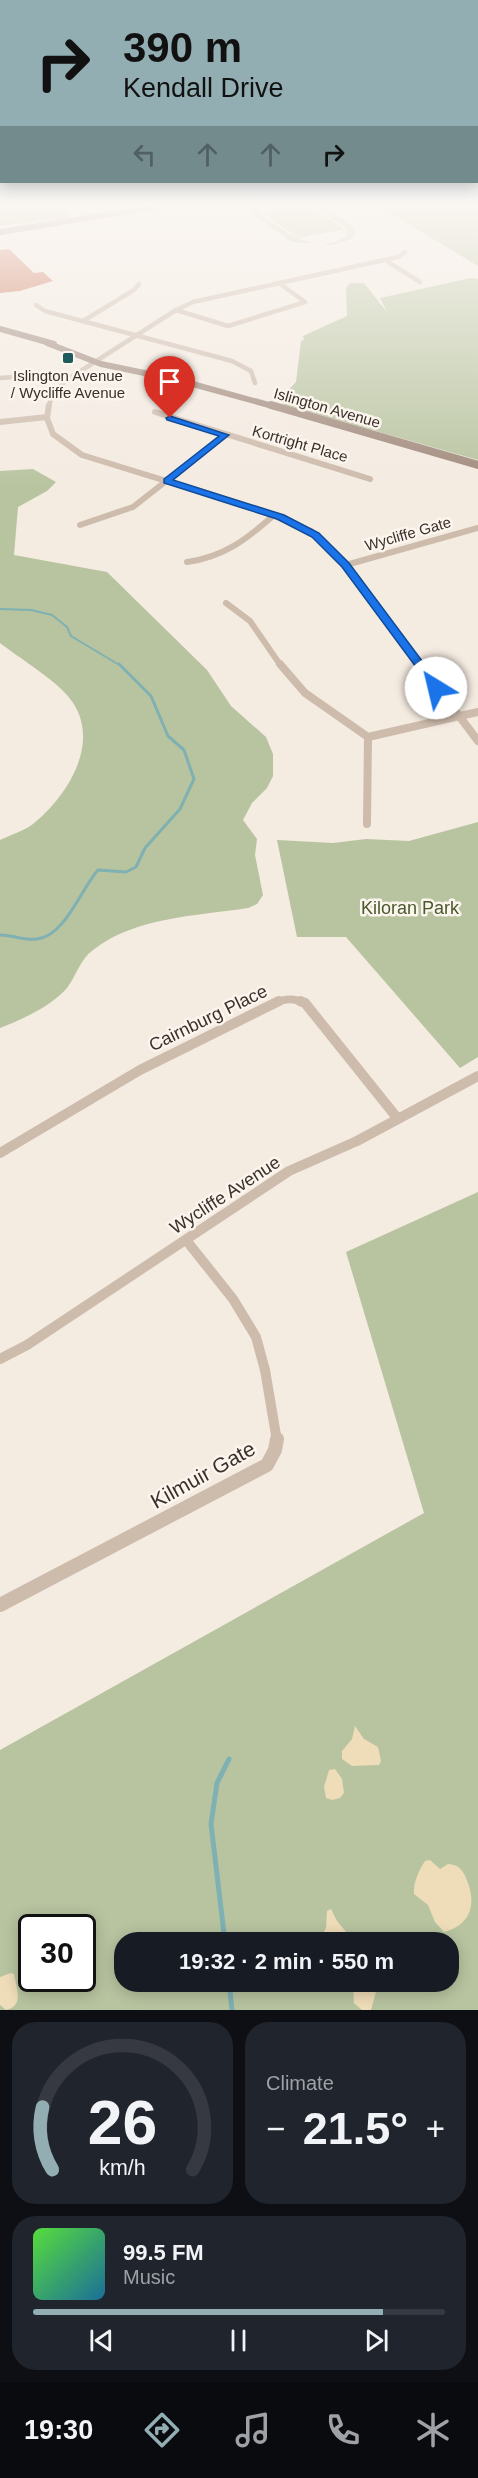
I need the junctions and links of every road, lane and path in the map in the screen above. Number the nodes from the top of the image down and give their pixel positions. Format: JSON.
{"nodes":[{"id":1,"x":116,"y":301,"type":"edge"},
{"id":2,"x":197,"y":301,"type":"edge"},
{"id":3,"x":302,"y":301,"type":"edge"},
{"id":4,"x":36,"y":305,"type":"dead end"},
{"id":5,"x":176,"y":310,"type":"junction"},
{"id":6,"x":83,"y":321,"type":"junction"},
{"id":7,"x":0,"y":329,"type":"edge"},
{"id":8,"x":137,"y":335,"type":"junction"},
{"id":9,"x":47,"y":343,"type":"junction"},
{"id":10,"x":105,"y":357,"type":"junction"},
{"id":11,"x":97,"y":361,"type":"junction"},
{"id":12,"x":0,"y":378,"type":"edge"},
{"id":13,"x":168,"y":378,"type":"junction"},
{"id":14,"x":65,"y":381,"type":"junction"},
{"id":15,"x":255,"y":383,"type":"dead end"},
{"id":16,"x":155,"y":412,"type":"dead end"},
{"id":17,"x":47,"y":417,"type":"junction"},
{"id":18,"x":0,"y":422,"type":"edge"},
{"id":19,"x":225,"y":435,"type":"junction"},
{"id":20,"x":478,"y":465,"type":"edge"},
{"id":21,"x":370,"y":479,"type":"dead end"},
{"id":22,"x":167,"y":481,"type":"junction"},
{"id":23,"x":274,"y":515,"type":"junction"},
{"id":24,"x":80,"y":525,"type":"dead end"},
{"id":25,"x":478,"y":528,"type":"edge"},
{"id":26,"x":187,"y":562,"type":"dead end"},
{"id":27,"x":346,"y":565,"type":"junction"},
{"id":28,"x":226,"y":603,"type":"dead end"},
{"id":29,"x":478,"y":712,"type":"edge"},
{"id":30,"x":459,"y":716,"type":"junction"},
{"id":31,"x":369,"y":737,"type":"junction"},
{"id":32,"x":478,"y":741,"type":"edge"},
{"id":33,"x":367,"y":824,"type":"dead end"},
{"id":34,"x":478,"y":1076,"type":"edge"},
{"id":35,"x":398,"y":1119,"type":"junction"},
{"id":36,"x":0,"y":1153,"type":"edge"},
{"id":37,"x":186,"y":1240,"type":"junction"},
{"id":38,"x":0,"y":1359,"type":"edge"},
{"id":39,"x":0,"y":1605,"type":"edge"}],
"edges":[{"from":1,"to":6,"type":"street"},
{"from":2,"to":5,"type":"street"},
{"from":3,"to":5,"type":"street"},
{"from":4,"to":6,"type":"street"},
{"from":5,"to":8,"type":"street"},
{"from":6,"to":8,"type":"street"},
{"from":7,"to":9,"type":"main road","name":"Islington Avenue"},
{"from":8,"to":10,"type":"street"},
{"from":8,"to":15,"type":"street"},
{"from":9,"to":10,"type":"main road","name":"Islington Avenue"},
{"from":9,"to":11,"type":"main road","name":"Islington Avenue"},
{"from":10,"to":11,"type":"street"},
{"from":10,"to":13,"type":"main road","name":"Islington Avenue"},
{"from":11,"to":13,"type":"main road","name":"Islington Avenue"},
{"from":11,"to":14,"type":"street"},
{"from":12,"to":14,"type":"street"},
{"from":13,"to":20,"type":"main road","name":"Islington Avenue"},
{"from":14,"to":17,"type":"street"},
{"from":16,"to":19,"type":"street","name":"Kortright Place"},
{"from":17,"to":18,"type":"street"},
{"from":17,"to":22,"type":"street"},
{"from":19,"to":21,"type":"street","name":"Kortright Place"},
{"from":19,"to":22,"type":"street"},
{"from":22,"to":23,"type":"street"},
{"from":22,"to":24,"type":"street"},
{"from":23,"to":26,"type":"street"},
{"from":23,"to":27,"type":"street"},
{"from":25,"to":27,"type":"street","name":"Wycliffe Gate"},
{"from":27,"to":30,"type":"street"},
{"from":28,"to":31,"type":"street"},
{"from":29,"to":30,"type":"street"},
{"from":30,"to":31,"type":"street"},
{"from":30,"to":32,"type":"street"},
{"from":31,"to":33,"type":"street"},
{"from":34,"to":35,"type":"street","name":"Wycliffe Avenue"},
{"from":35,"to":36,"type":"street","name":"Cairnburg Place"},
{"from":35,"to":37,"type":"street","name":"Wycliffe Avenue"},
{"from":37,"to":38,"type":"street","name":"Wycliffe Avenue"},
{"from":37,"to":39,"type":"street","name":"Kilmuir Gate"}]}
